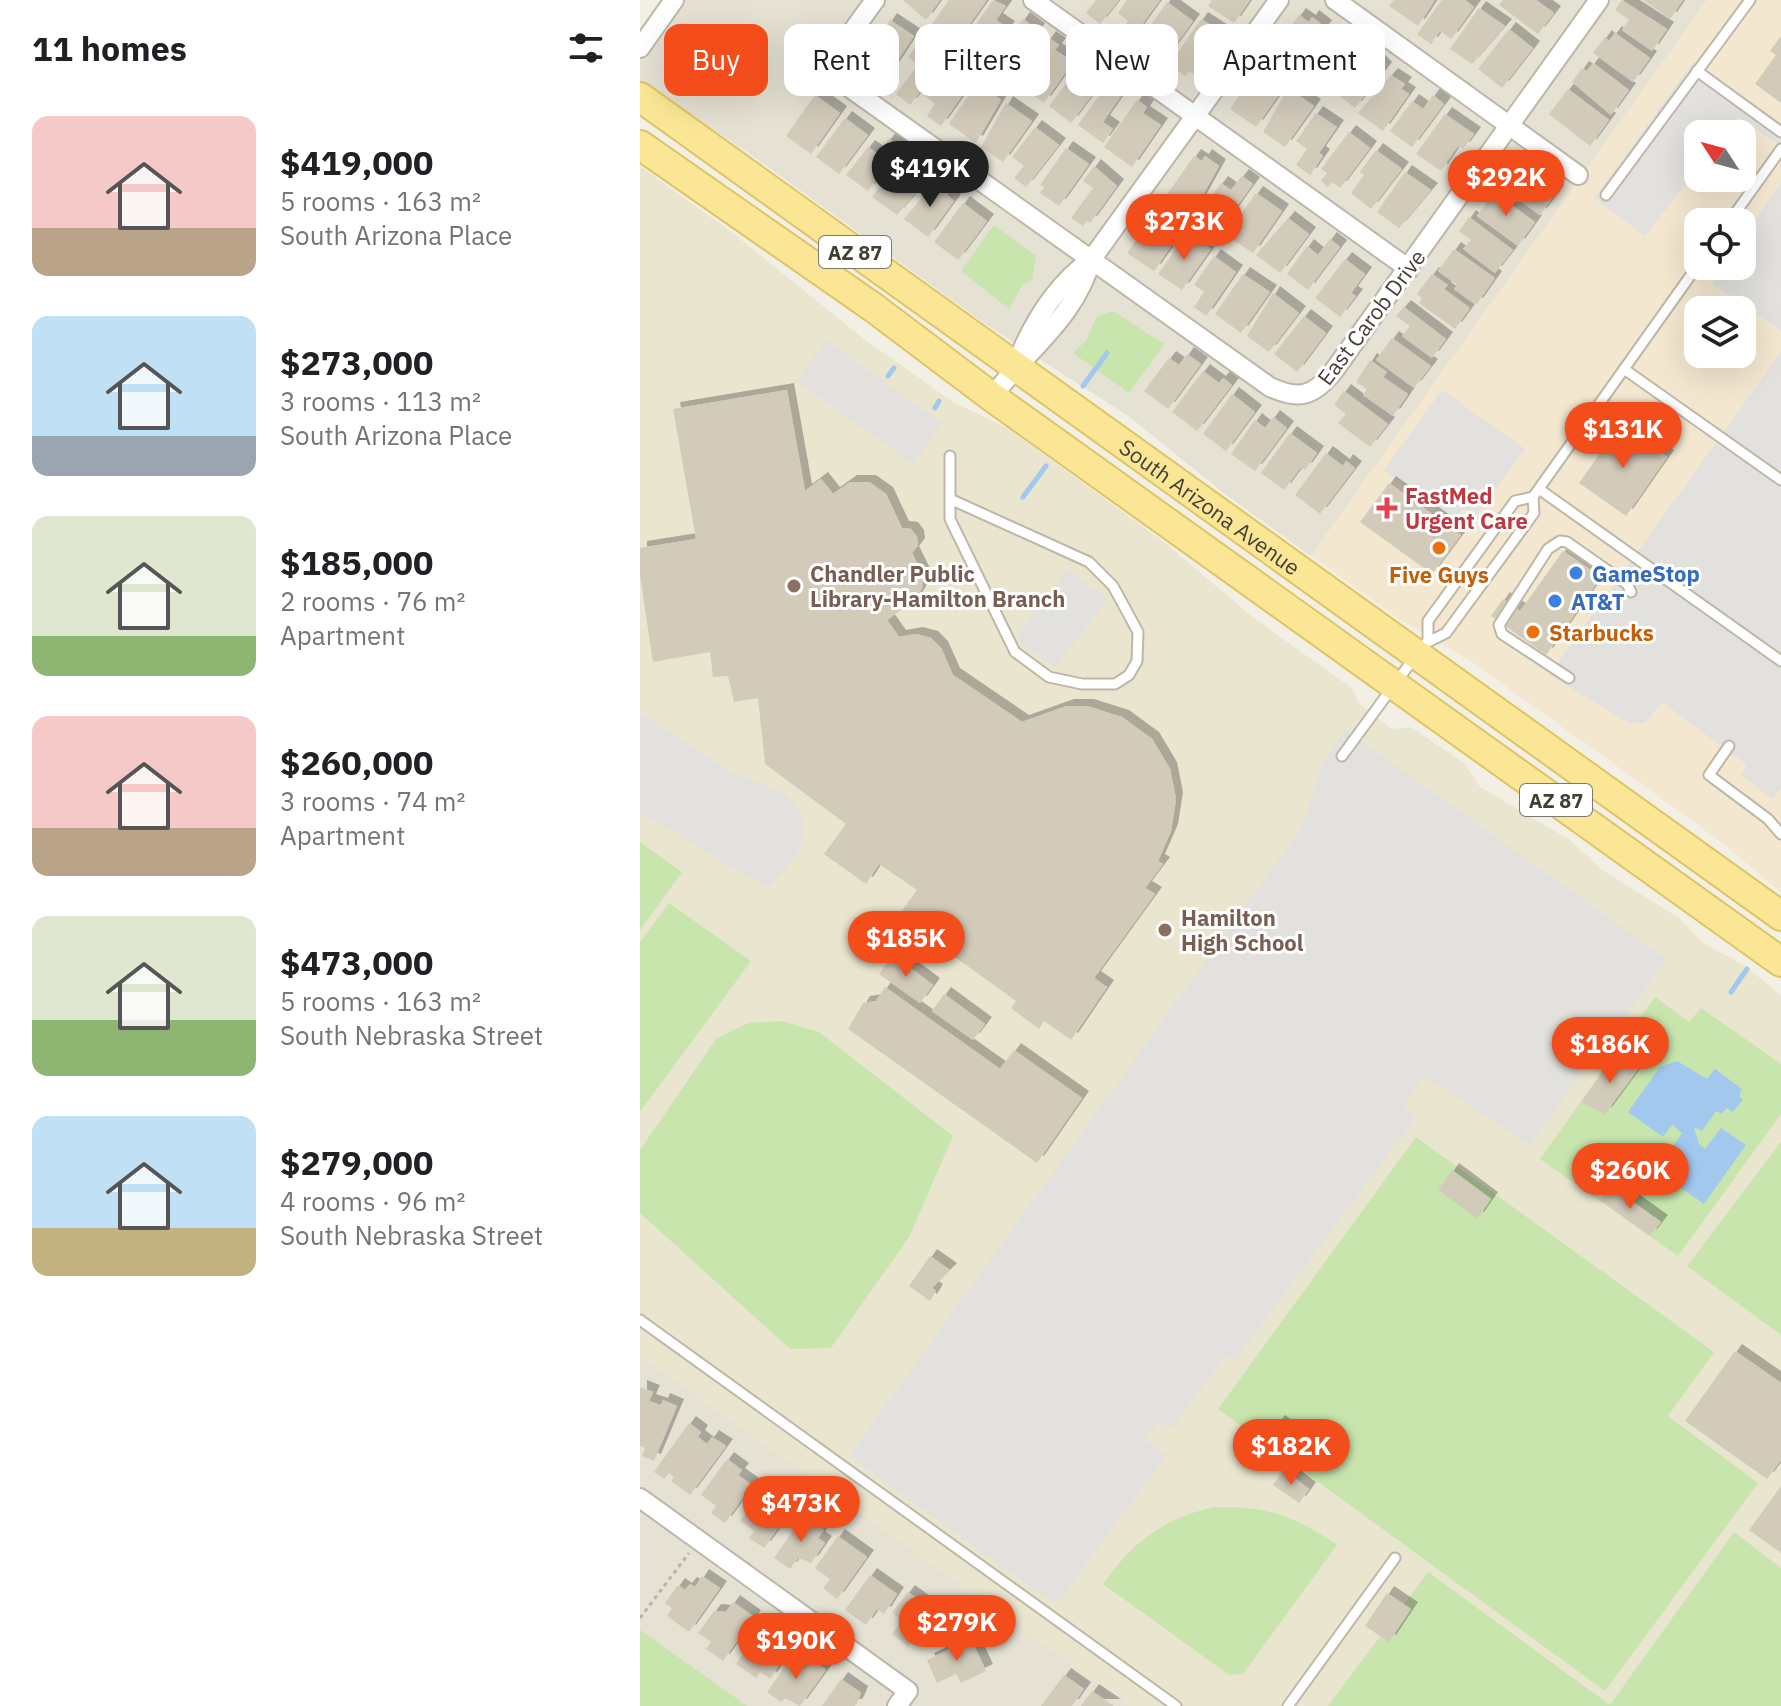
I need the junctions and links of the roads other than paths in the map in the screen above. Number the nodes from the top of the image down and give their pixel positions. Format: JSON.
{"nodes":[{"id":1,"x":674,"y":0,"type":"edge"},
{"id":2,"x":875,"y":0,"type":"edge"},
{"id":3,"x":1033,"y":0,"type":"edge"},
{"id":4,"x":1279,"y":0,"type":"edge"},
{"id":5,"x":1335,"y":0,"type":"edge"},
{"id":6,"x":1599,"y":0,"type":"edge"},
{"id":7,"x":1750,"y":0,"type":"edge"},
{"id":8,"x":640,"y":48,"type":"edge"},
{"id":9,"x":1697,"y":71,"type":"junction"},
{"id":10,"x":640,"y":97,"type":"edge"},
{"id":11,"x":1196,"y":117,"type":"junction"},
{"id":12,"x":1508,"y":125,"type":"junction"},
{"id":13,"x":1781,"y":132,"type":"edge"},
{"id":14,"x":640,"y":145,"type":"edge"},
{"id":15,"x":1781,"y":149,"type":"edge"},
{"id":16,"x":1578,"y":175,"type":"dead end"},
{"id":17,"x":1606,"y":195,"type":"dead end"},
{"id":18,"x":1739,"y":208,"type":"edge"},
{"id":19,"x":1091,"y":260,"type":"junction"},
{"id":20,"x":1409,"y":269,"type":"junction"},
{"id":21,"x":1687,"y":280,"type":"edge"},
{"id":22,"x":1015,"y":367,"type":"junction"},
{"id":23,"x":1624,"y":369,"type":"junction"},
{"id":24,"x":992,"y":397,"type":"junction"},
{"id":25,"x":950,"y":456,"type":"dead end"},
{"id":26,"x":1781,"y":480,"type":"edge"},
{"id":27,"x":1536,"y":493,"type":"junction"},
{"id":28,"x":950,"y":499,"type":"junction"},
{"id":29,"x":1631,"y":592,"type":"dead end"},
{"id":30,"x":1423,"y":646,"type":"junction"},
{"id":31,"x":1781,"y":661,"type":"edge"},
{"id":32,"x":1569,"y":678,"type":"dead end"},
{"id":33,"x":1395,"y":686,"type":"junction"},
{"id":34,"x":1729,"y":746,"type":"dead end"},
{"id":35,"x":1342,"y":756,"type":"dead end"},
{"id":36,"x":1781,"y":834,"type":"edge"},
{"id":37,"x":1781,"y":916,"type":"edge"},
{"id":38,"x":1781,"y":962,"type":"edge"},
{"id":39,"x":640,"y":1320,"type":"edge"},
{"id":40,"x":640,"y":1498,"type":"edge"},
{"id":41,"x":1395,"y":1558,"type":"dead end"},
{"id":42,"x":902,"y":1698,"type":"edge"},
{"id":43,"x":1176,"y":1706,"type":"edge"},
{"id":44,"x":1288,"y":1706,"type":"edge"}],
"edges":[{"from":1,"to":8,"type":"street"},
{"from":2,"to":19,"type":"street"},
{"from":3,"to":11,"type":"street"},
{"from":4,"to":11,"type":"street"},
{"from":5,"to":12,"type":"street"},
{"from":6,"to":12,"type":"street","name":"East Carob Drive"},
{"from":7,"to":9,"type":"lane"},
{"from":9,"to":13,"type":"lane"},
{"from":9,"to":17,"type":"lane"},
{"from":10,"to":22,"type":"main road","name":"South Arizona Avenue","number":"AZ 87"},
{"from":11,"to":19,"type":"street"},
{"from":11,"to":20,"type":"street"},
{"from":12,"to":16,"type":"street"},
{"from":12,"to":20,"type":"street","name":"East Carob Drive"},
{"from":14,"to":24,"type":"main road","name":"South Arizona Avenue","number":"AZ 87"},
{"from":15,"to":18,"type":"lane"},
{"from":19,"to":20,"type":"street","name":"East Carob Drive"},
{"from":19,"to":22,"type":"street"},
{"from":21,"to":23,"type":"lane"},
{"from":22,"to":24,"type":"street"},
{"from":22,"to":30,"type":"main road","name":"South Arizona Avenue","number":"AZ 87"},
{"from":23,"to":26,"type":"lane"},
{"from":23,"to":27,"type":"lane"},
{"from":24,"to":33,"type":"main road","name":"South Arizona Avenue","number":"AZ 87"},
{"from":25,"to":28,"type":"lane"},
{"from":27,"to":30,"type":"lane"},
{"from":27,"to":30,"type":"lane"},
{"from":27,"to":31,"type":"lane"},
{"from":28,"to":28,"type":"lane"},
{"from":29,"to":32,"type":"lane"},
{"from":30,"to":33,"type":"lane"},
{"from":30,"to":37,"type":"main road","name":"South Arizona Avenue","number":"AZ 87"},
{"from":33,"to":35,"type":"lane"},
{"from":33,"to":38,"type":"main road","name":"South Arizona Avenue","number":"AZ 87"},
{"from":34,"to":36,"type":"lane"},
{"from":39,"to":43,"type":"lane"},
{"from":40,"to":42,"type":"street"},
{"from":41,"to":44,"type":"lane"}]}
